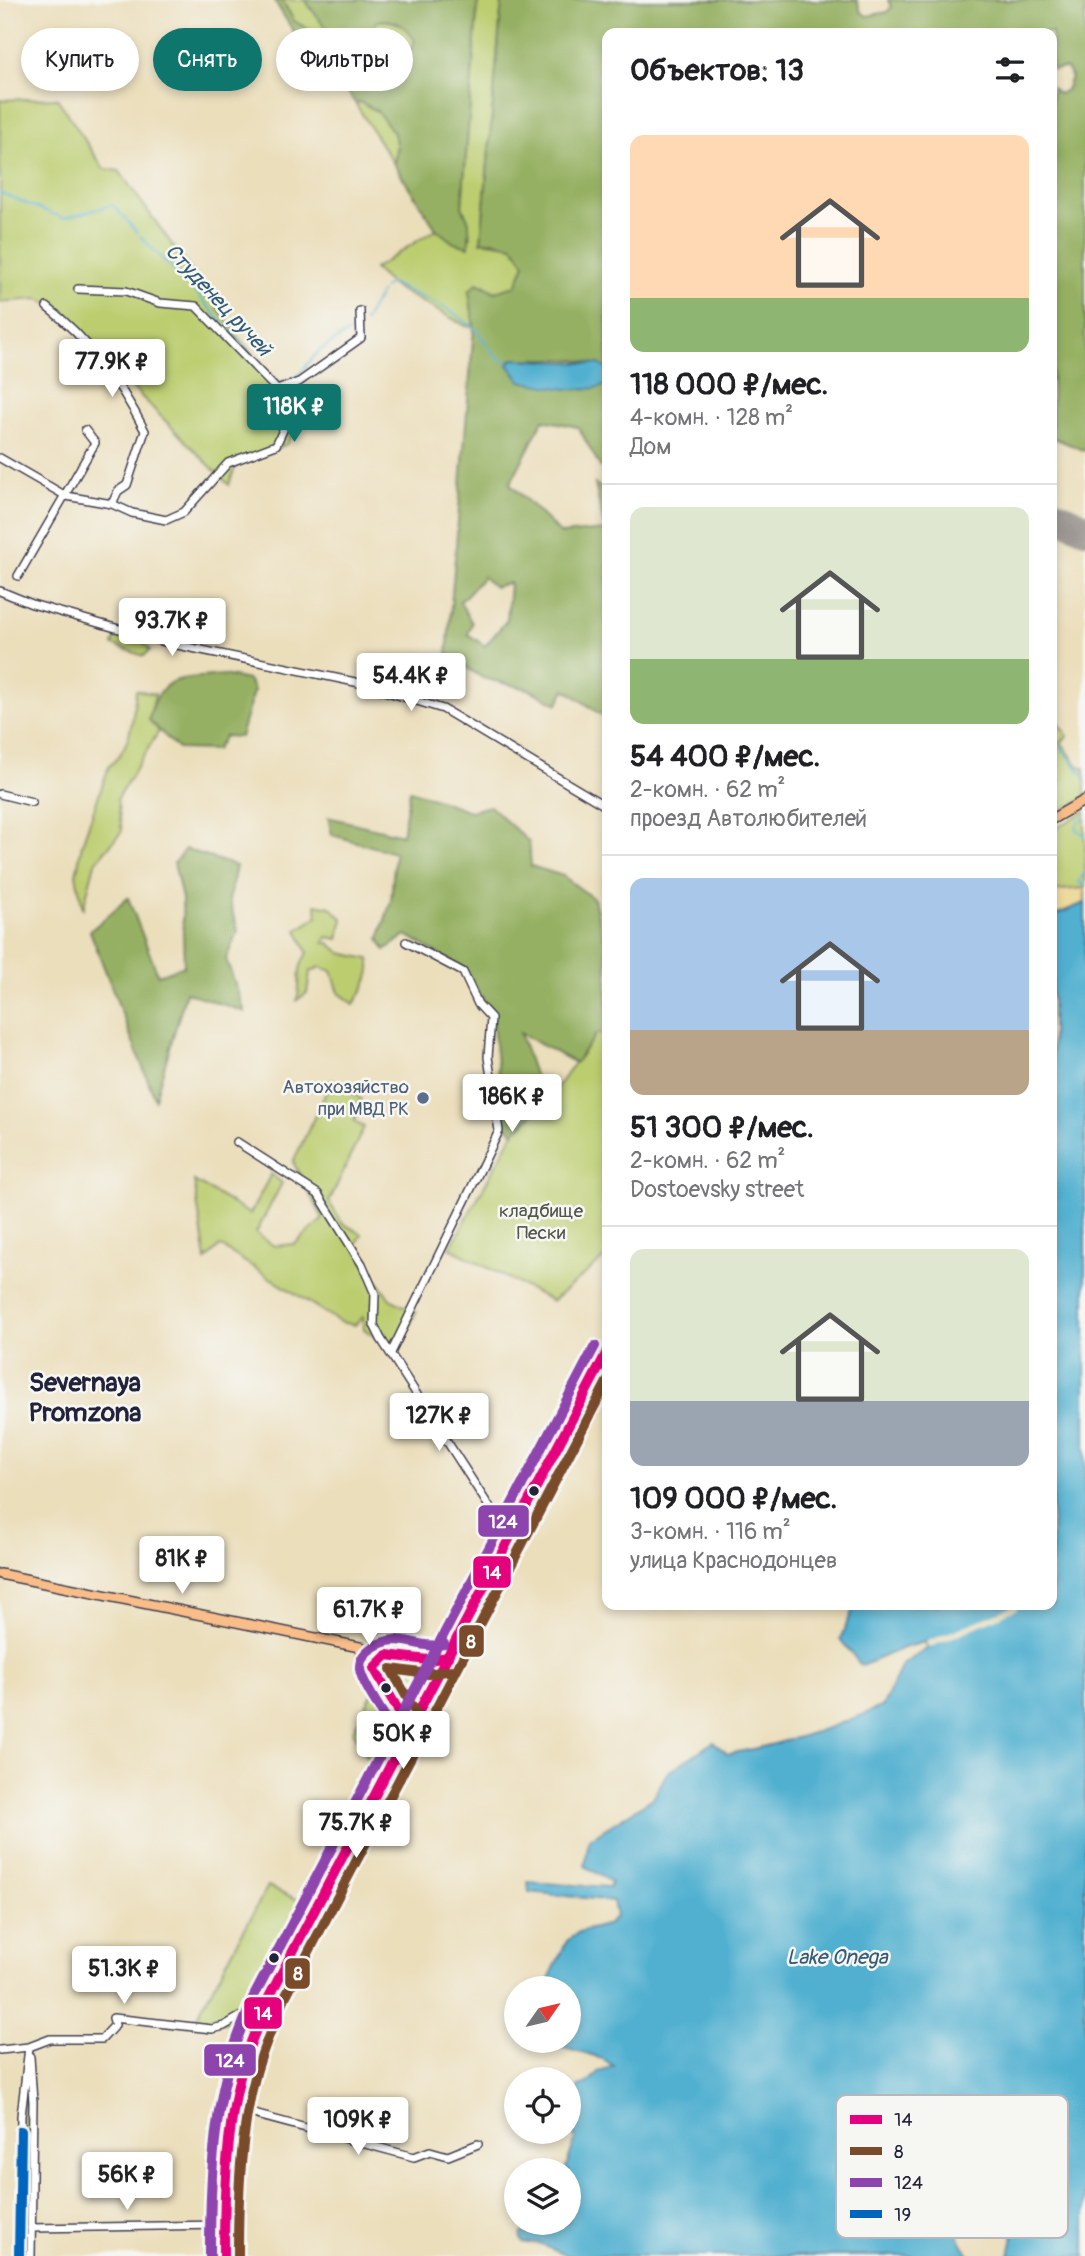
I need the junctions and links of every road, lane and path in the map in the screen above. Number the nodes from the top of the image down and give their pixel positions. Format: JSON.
{"nodes":[{"id":1,"x":78,"y":289,"type":"dead end"},
{"id":2,"x":47,"y":307,"type":"dead end"},
{"id":3,"x":360,"y":311,"type":"dead end"},
{"id":4,"x":277,"y":390,"type":"junction"},
{"id":5,"x":85,"y":430,"type":"dead end"},
{"id":6,"x":0,"y":458,"type":"edge"},
{"id":7,"x":66,"y":496,"type":"junction"},
{"id":8,"x":112,"y":504,"type":"junction"},
{"id":9,"x":18,"y":576,"type":"dead end"},
{"id":10,"x":0,"y":591,"type":"edge"},
{"id":11,"x":0,"y":794,"type":"edge"},
{"id":12,"x":1085,"y":800,"type":"edge"},
{"id":13,"x":32,"y":802,"type":"dead end"},
{"id":14,"x":602,"y":804,"type":"edge"},
{"id":15,"x":1057,"y":816,"type":"edge"},
{"id":16,"x":406,"y":942,"type":"dead end"},
{"id":17,"x":237,"y":1142,"type":"dead end"},
{"id":18,"x":391,"y":1353,"type":"junction"},
{"id":19,"x":602,"y":1362,"type":"edge"},
{"id":20,"x":510,"y":1539,"type":"junction"},
{"id":21,"x":0,"y":1574,"type":"edge"},
{"id":22,"x":358,"y":1647,"type":"junction"},
{"id":23,"x":389,"y":1653,"type":"junction"},
{"id":24,"x":447,"y":1657,"type":"junction"},
{"id":25,"x":430,"y":1661,"type":"junction"},
{"id":26,"x":374,"y":1668,"type":"junction"},
{"id":27,"x":437,"y":1677,"type":"junction"},
{"id":28,"x":399,"y":1712,"type":"junction"},
{"id":29,"x":418,"y":1713,"type":"junction"},
{"id":30,"x":409,"y":1729,"type":"junction"},
{"id":31,"x":267,"y":2001,"type":"junction"},
{"id":32,"x":29,"y":2047,"type":"junction"},
{"id":33,"x":0,"y":2050,"type":"edge"},
{"id":34,"x":22,"y":2101,"type":"junction"},
{"id":35,"x":33,"y":2102,"type":"junction"},
{"id":36,"x":235,"y":2109,"type":"junction"},
{"id":37,"x":478,"y":2144,"type":"dead end"},
{"id":38,"x":32,"y":2204,"type":"junction"},
{"id":39,"x":20,"y":2205,"type":"junction"},
{"id":40,"x":224,"y":2225,"type":"junction"},
{"id":41,"x":31,"y":2228,"type":"junction"},
{"id":42,"x":19,"y":2256,"type":"edge"},
{"id":43,"x":31,"y":2256,"type":"edge"},
{"id":44,"x":224,"y":2256,"type":"edge"}],
"edges":[{"from":1,"to":4,"type":"street"},
{"from":2,"to":8,"type":"street"},
{"from":3,"to":4,"type":"street"},
{"from":4,"to":8,"type":"street"},
{"from":5,"to":7,"type":"street"},
{"from":6,"to":7,"type":"street"},
{"from":7,"to":8,"type":"street"},
{"from":7,"to":9,"type":"street"},
{"from":10,"to":14,"type":"street"},
{"from":11,"to":13,"type":"street"},
{"from":12,"to":15,"type":"main road"},
{"from":16,"to":18,"type":"street"},
{"from":17,"to":18,"type":"street"},
{"from":18,"to":20,"type":"street"},
{"from":19,"to":20,"type":"main road"},
{"from":20,"to":24,"type":"main road"},
{"from":21,"to":22,"type":"main road"},
{"from":22,"to":23,"type":"main road"},
{"from":22,"to":26,"type":"main road"},
{"from":23,"to":25,"type":"main road"},
{"from":23,"to":26,"type":"main road"},
{"from":24,"to":25,"type":"main road"},
{"from":24,"to":27,"type":"main road"},
{"from":25,"to":27,"type":"main road"},
{"from":26,"to":28,"type":"main road"},
{"from":27,"to":29,"type":"main road"},
{"from":28,"to":29,"type":"main road"},
{"from":28,"to":30,"type":"main road"},
{"from":29,"to":30,"type":"main road"},
{"from":30,"to":31,"type":"main road"},
{"from":31,"to":32,"type":"street"},
{"from":31,"to":36,"type":"main road"},
{"from":32,"to":33,"type":"street"},
{"from":32,"to":34,"type":"street"},
{"from":32,"to":35,"type":"street"},
{"from":34,"to":35,"type":"street"},
{"from":34,"to":39,"type":"street"},
{"from":35,"to":38,"type":"street"},
{"from":36,"to":37,"type":"street"},
{"from":36,"to":40,"type":"main road"},
{"from":38,"to":39,"type":"street"},
{"from":38,"to":41,"type":"street"},
{"from":39,"to":42,"type":"street"},
{"from":40,"to":41,"type":"street"},
{"from":40,"to":44,"type":"main road"},
{"from":41,"to":43,"type":"street"}]}
